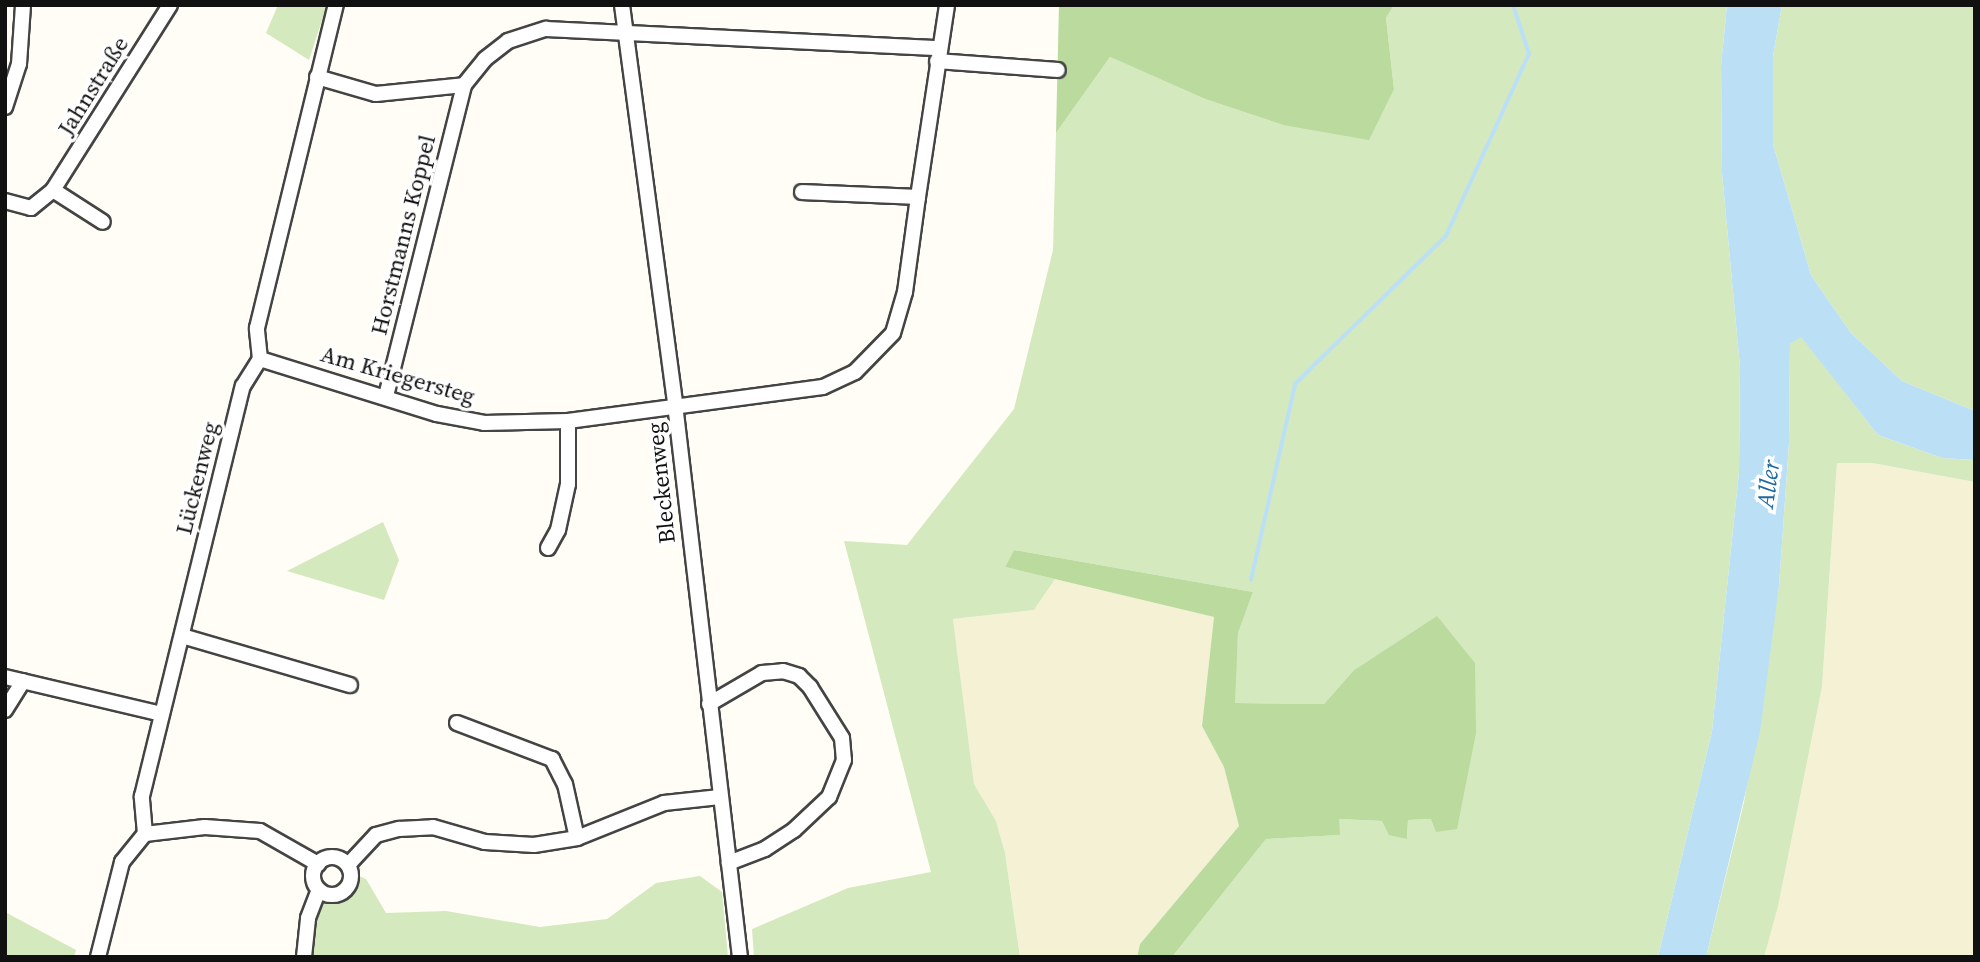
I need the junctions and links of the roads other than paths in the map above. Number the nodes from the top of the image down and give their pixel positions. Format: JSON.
{"nodes":[{"id":1,"x":23,"y":5,"type":"edge"},
{"id":2,"x":170,"y":5,"type":"edge"},
{"id":3,"x":336,"y":5,"type":"edge"},
{"id":4,"x":622,"y":5,"type":"edge"},
{"id":5,"x":947,"y":5,"type":"edge"},
{"id":6,"x":625,"y":32,"type":"junction"},
{"id":7,"x":939,"y":55,"type":"junction"},
{"id":8,"x":1058,"y":70,"type":"dead end"},
{"id":9,"x":317,"y":77,"type":"junction"},
{"id":10,"x":464,"y":85,"type":"junction"},
{"id":11,"x":5,"y":107,"type":"edge"},
{"id":12,"x":53,"y":190,"type":"junction"},
{"id":13,"x":802,"y":192,"type":"dead end"},
{"id":14,"x":918,"y":197,"type":"junction"},
{"id":15,"x":5,"y":201,"type":"edge"},
{"id":16,"x":103,"y":222,"type":"dead end"},
{"id":17,"x":260,"y":359,"type":"junction"},
{"id":18,"x":386,"y":396,"type":"junction"},
{"id":19,"x":675,"y":404,"type":"junction"},
{"id":20,"x":568,"y":421,"type":"junction"},
{"id":21,"x":548,"y":548,"type":"dead end"},
{"id":22,"x":182,"y":636,"type":"junction"},
{"id":23,"x":5,"y":677,"type":"edge"},
{"id":24,"x":23,"y":681,"type":"junction"},
{"id":25,"x":350,"y":685,"type":"dead end"},
{"id":26,"x":709,"y":704,"type":"junction"},
{"id":27,"x":5,"y":710,"type":"edge"},
{"id":28,"x":161,"y":714,"type":"junction"},
{"id":29,"x":457,"y":723,"type":"dead end"},
{"id":30,"x":720,"y":797,"type":"junction"},
{"id":31,"x":145,"y":834,"type":"junction"},
{"id":32,"x":577,"y":838,"type":"junction"},
{"id":33,"x":729,"y":863,"type":"junction"},
{"id":34,"x":318,"y":864,"type":"junction"},
{"id":35,"x":348,"y":865,"type":"junction"},
{"id":36,"x":320,"y":890,"type":"junction"},
{"id":37,"x":98,"y":957,"type":"edge"},
{"id":38,"x":304,"y":957,"type":"edge"},
{"id":39,"x":740,"y":957,"type":"edge"}],
"edges":[{"from":1,"to":11,"type":"street"},
{"from":2,"to":12,"type":"street","name":"Jahnstraße"},
{"from":3,"to":9,"type":"street"},
{"from":4,"to":6,"type":"street","name":"Bleckenweg"},
{"from":5,"to":7,"type":"street","name":"Am Kriegersteg"},
{"from":6,"to":7,"type":"street","name":"Horstmanns Koppel"},
{"from":6,"to":10,"type":"street","name":"Horstmanns Koppel"},
{"from":6,"to":19,"type":"street","name":"Bleckenweg"},
{"from":7,"to":8,"type":"street","name":"Horstmanns Koppel"},
{"from":7,"to":14,"type":"street","name":"Am Kriegersteg"},
{"from":9,"to":10,"type":"street"},
{"from":9,"to":17,"type":"street"},
{"from":10,"to":18,"type":"street","name":"Horstmanns Koppel"},
{"from":12,"to":15,"type":"street","name":"Jahnstraße"},
{"from":12,"to":16,"type":"street"},
{"from":13,"to":14,"type":"street"},
{"from":14,"to":19,"type":"street","name":"Am Kriegersteg"},
{"from":17,"to":18,"type":"street","name":"Am Kriegersteg"},
{"from":17,"to":22,"type":"street","name":"Lückenweg"},
{"from":18,"to":20,"type":"street","name":"Am Kriegersteg"},
{"from":19,"to":20,"type":"street","name":"Am Kriegersteg"},
{"from":19,"to":26,"type":"street","name":"Bleckenweg"},
{"from":20,"to":21,"type":"street"},
{"from":22,"to":25,"type":"street"},
{"from":22,"to":28,"type":"street","name":"Lückenweg"},
{"from":23,"to":24,"type":"street"},
{"from":24,"to":27,"type":"street"},
{"from":24,"to":28,"type":"street"},
{"from":26,"to":30,"type":"street","name":"Bleckenweg"},
{"from":26,"to":33,"type":"street"},
{"from":28,"to":31,"type":"street","name":"Lückenweg"},
{"from":29,"to":32,"type":"street"},
{"from":30,"to":32,"type":"street"},
{"from":30,"to":33,"type":"street","name":"Bleckenweg"},
{"from":31,"to":34,"type":"street"},
{"from":31,"to":37,"type":"street"},
{"from":32,"to":35,"type":"street"},
{"from":33,"to":39,"type":"street","name":"Bleckenweg"},
{"from":34,"to":35,"type":"street"},
{"from":34,"to":36,"type":"street"},
{"from":35,"to":36,"type":"street"},
{"from":36,"to":38,"type":"street"}]}
